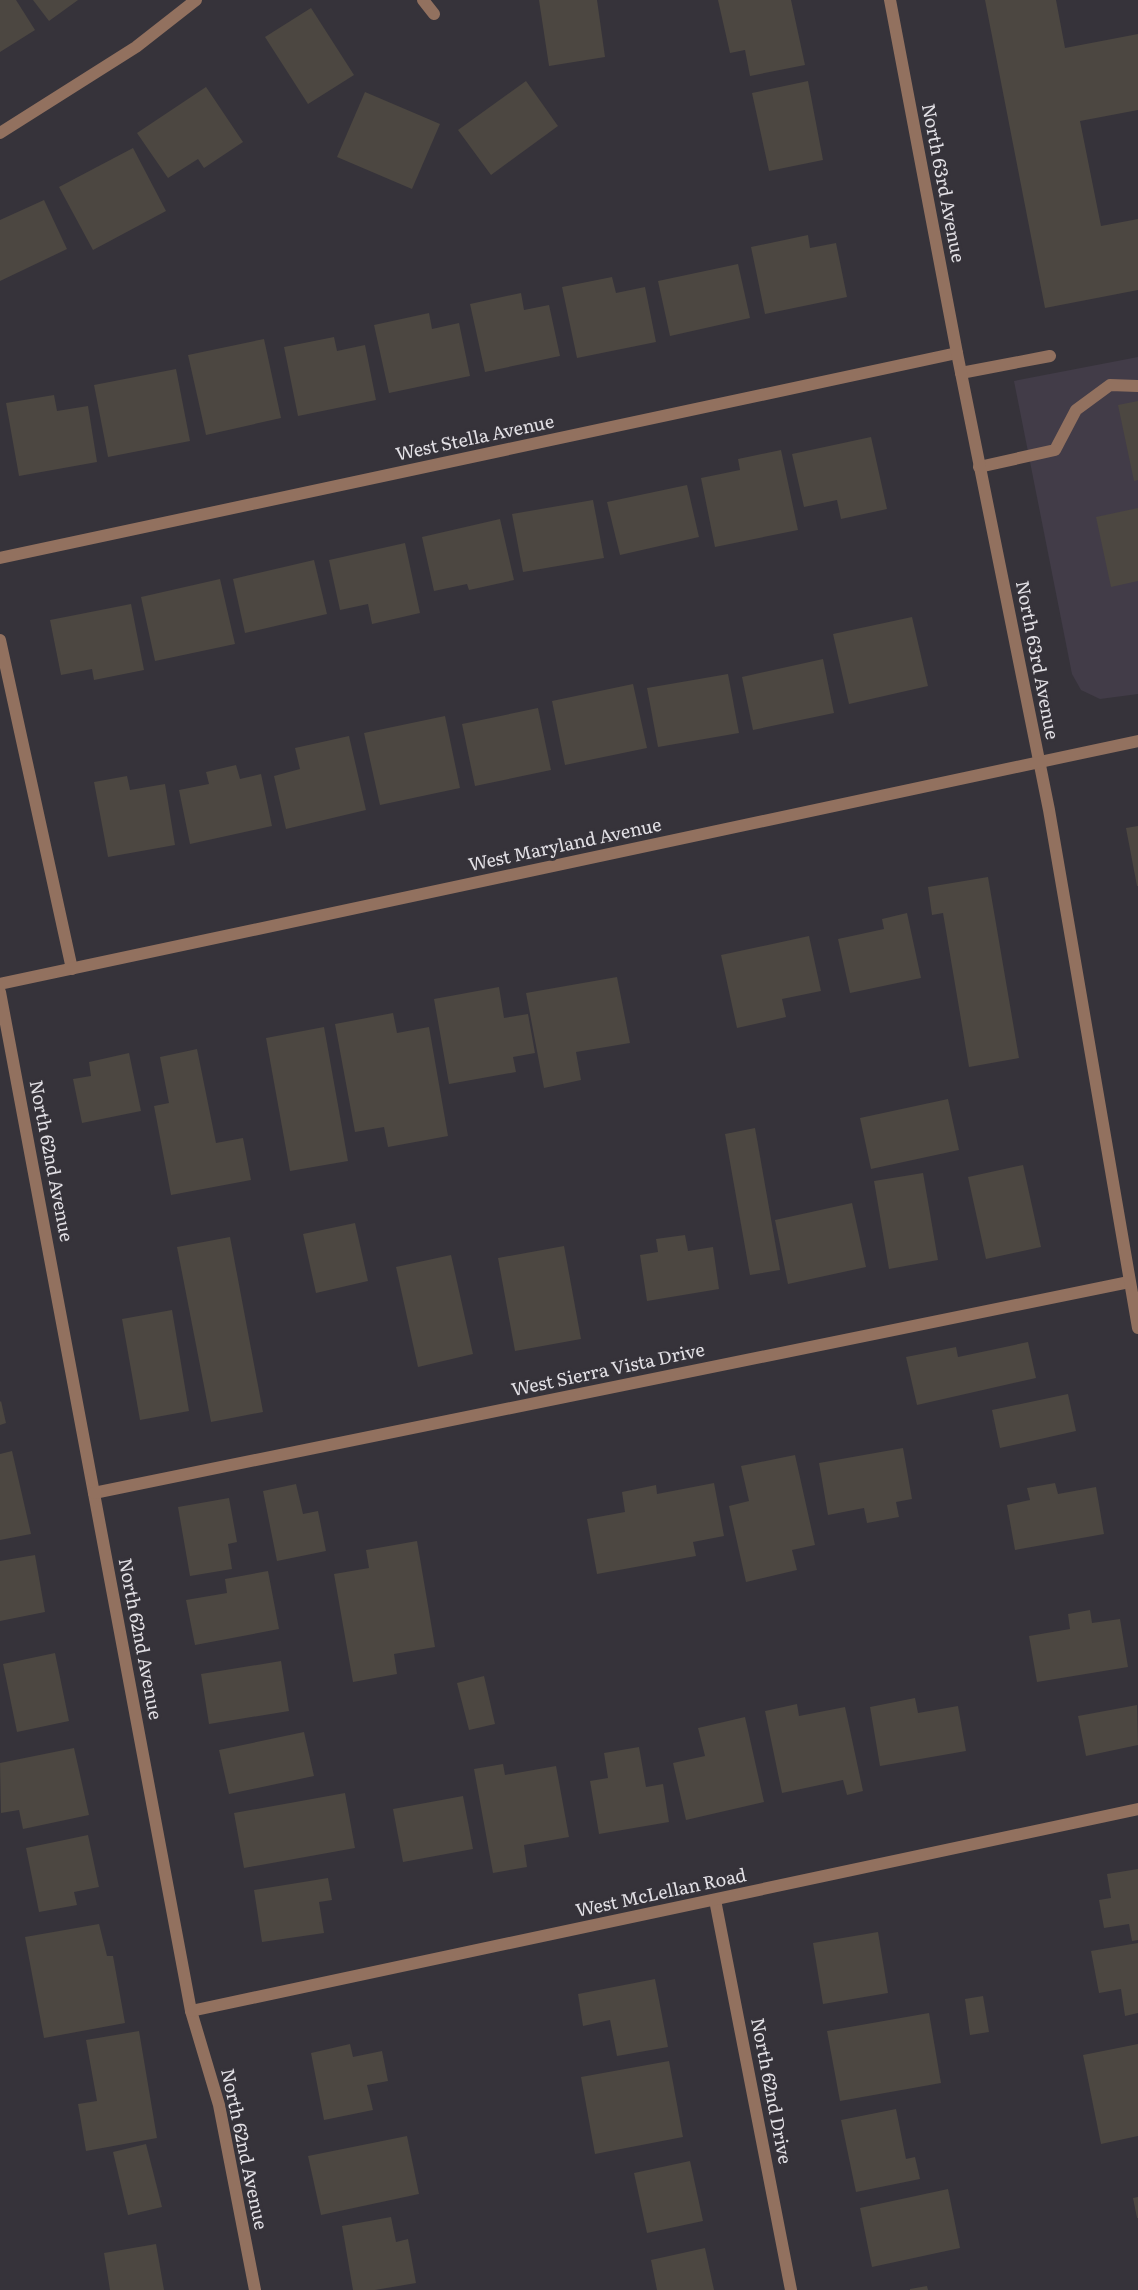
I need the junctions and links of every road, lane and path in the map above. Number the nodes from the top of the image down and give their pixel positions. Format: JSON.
{"nodes":[{"id":1,"x":196,"y":0,"type":"edge"},
{"id":2,"x":423,"y":0,"type":"edge"},
{"id":3,"x":890,"y":0,"type":"edge"},
{"id":4,"x":434,"y":14,"type":"dead end"},
{"id":5,"x":0,"y":133,"type":"edge"},
{"id":6,"x":957,"y":353,"type":"junction"},
{"id":7,"x":1050,"y":356,"type":"dead end"},
{"id":8,"x":961,"y":373,"type":"junction"},
{"id":9,"x":1138,"y":386,"type":"edge"},
{"id":10,"x":979,"y":467,"type":"junction"},
{"id":11,"x":0,"y":558,"type":"edge"},
{"id":12,"x":0,"y":640,"type":"edge"},
{"id":13,"x":1138,"y":741,"type":"edge"},
{"id":14,"x":1039,"y":762,"type":"junction"},
{"id":15,"x":72,"y":969,"type":"junction"},
{"id":16,"x":0,"y":984,"type":"edge"},
{"id":17,"x":0,"y":992,"type":"edge"},
{"id":18,"x":1129,"y":1282,"type":"junction"},
{"id":19,"x":1138,"y":1328,"type":"edge"},
{"id":20,"x":94,"y":1493,"type":"junction"},
{"id":21,"x":1138,"y":1809,"type":"edge"},
{"id":22,"x":715,"y":1900,"type":"junction"},
{"id":23,"x":191,"y":2011,"type":"junction"},
{"id":24,"x":255,"y":2290,"type":"edge"},
{"id":25,"x":791,"y":2290,"type":"edge"}],
"edges":[{"from":1,"to":5,"type":"street"},
{"from":2,"to":4,"type":"street"},
{"from":3,"to":6,"type":"street","name":"North 63rd Avenue"},
{"from":6,"to":8,"type":"street","name":"North 63rd Avenue"},
{"from":6,"to":11,"type":"street","name":"West Stella Avenue"},
{"from":7,"to":8,"type":"street"},
{"from":8,"to":10,"type":"street","name":"North 63rd Avenue"},
{"from":9,"to":10,"type":"street"},
{"from":10,"to":14,"type":"street","name":"North 63rd Avenue"},
{"from":12,"to":15,"type":"street"},
{"from":13,"to":14,"type":"street","name":"West Maryland Avenue"},
{"from":14,"to":15,"type":"street","name":"West Maryland Avenue"},
{"from":14,"to":18,"type":"street","name":"North 63rd Avenue"},
{"from":15,"to":16,"type":"street","name":"West Maryland Avenue"},
{"from":17,"to":20,"type":"street","name":"North 62nd Avenue"},
{"from":18,"to":19,"type":"street","name":"North 63rd Avenue"},
{"from":18,"to":20,"type":"street","name":"West Sierra Vista Drive"},
{"from":20,"to":23,"type":"street","name":"North 62nd Avenue"},
{"from":21,"to":22,"type":"street","name":"West McLellan Road"},
{"from":22,"to":23,"type":"street","name":"West McLellan Road"},
{"from":22,"to":25,"type":"street","name":"North 62nd Drive"},
{"from":23,"to":24,"type":"street","name":"North 62nd Avenue"}]}
